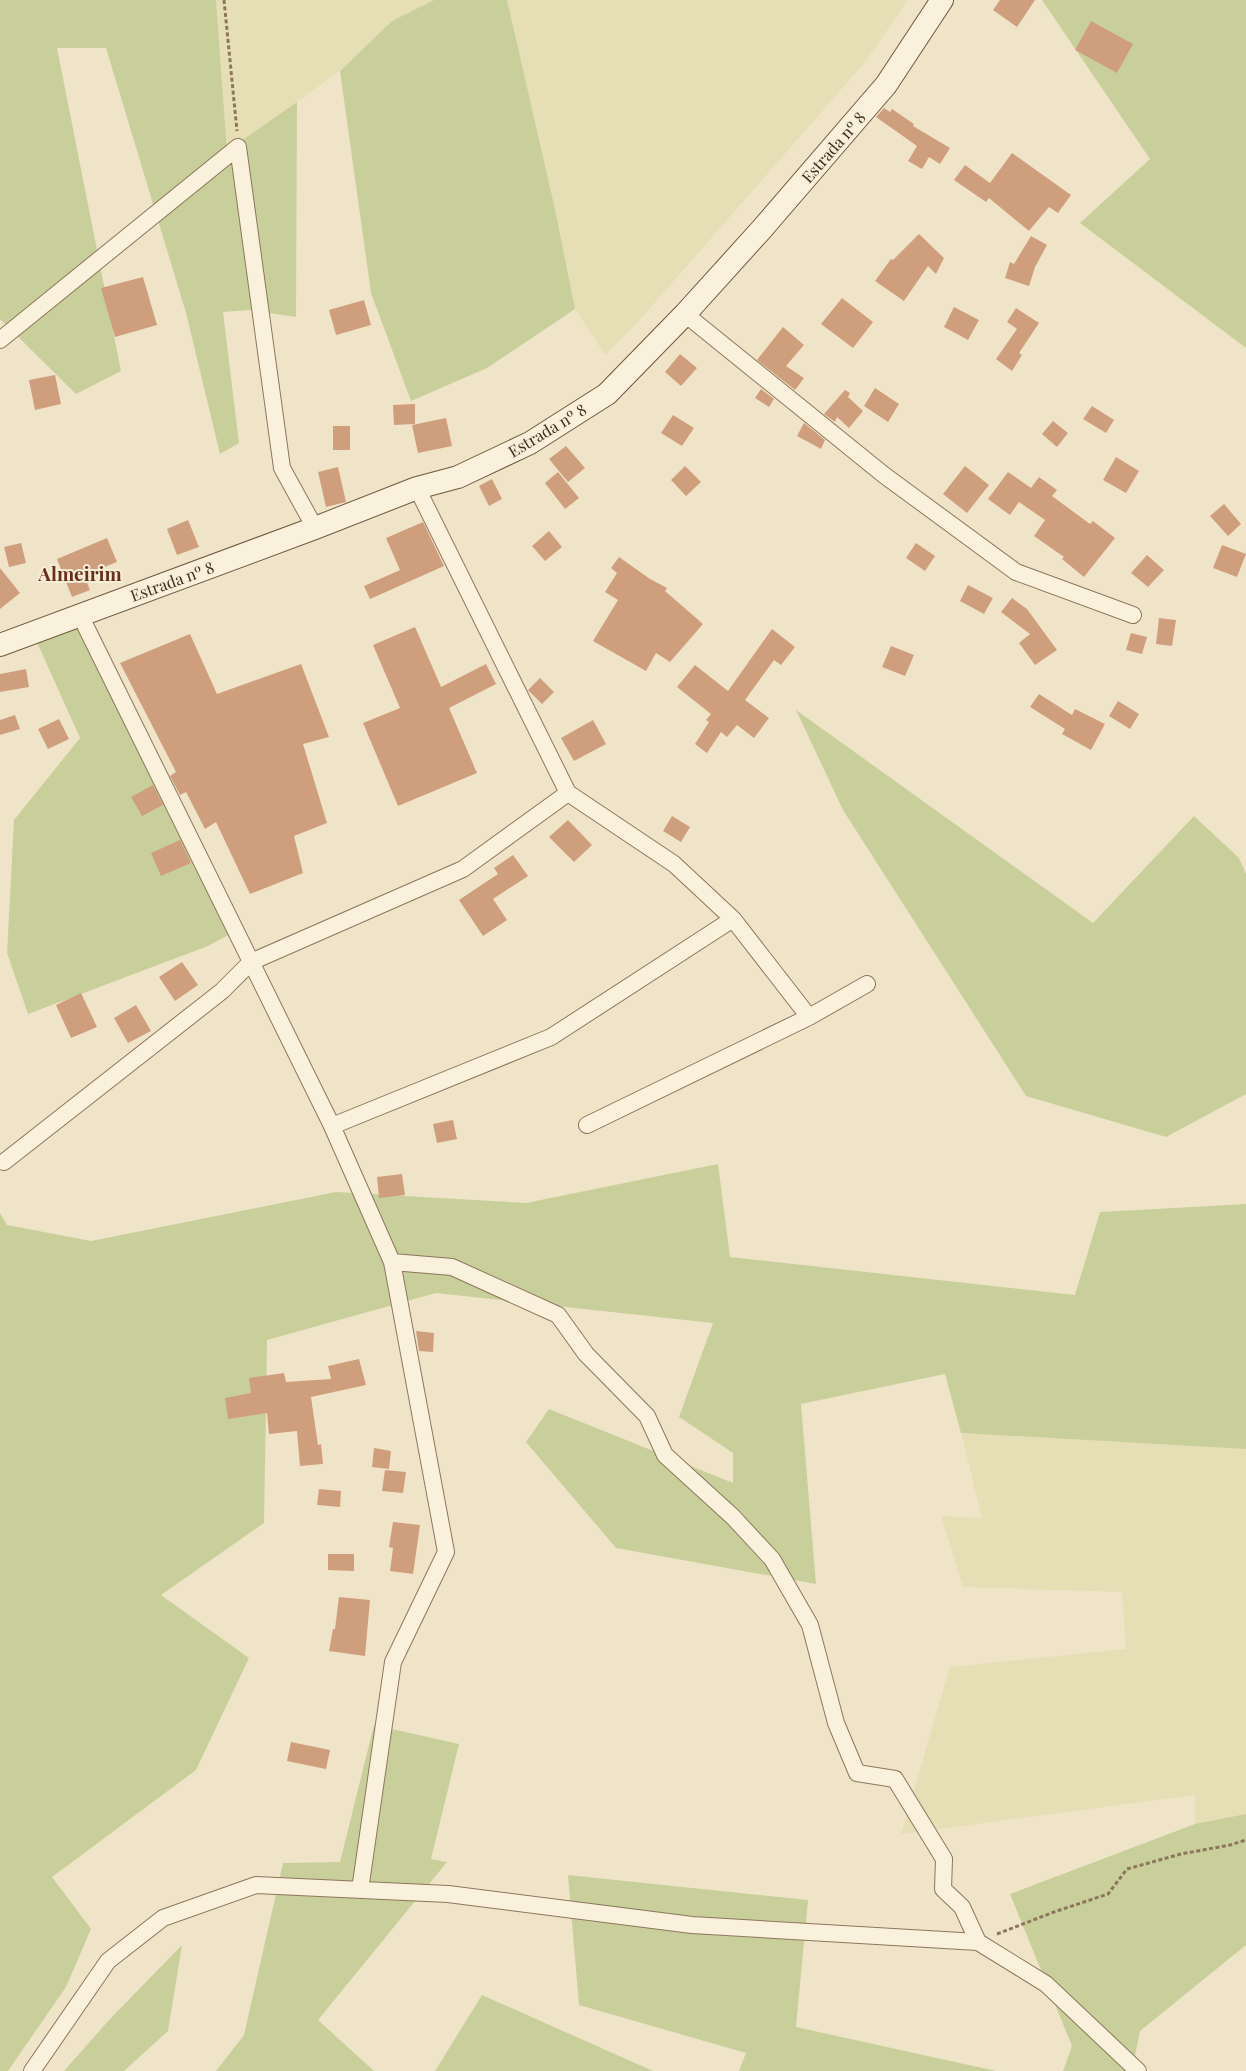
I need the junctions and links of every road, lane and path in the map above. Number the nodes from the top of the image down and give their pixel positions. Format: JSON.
{"nodes":[{"id":1,"x":224,"y":0,"type":"edge"},
{"id":2,"x":942,"y":0,"type":"edge"},
{"id":3,"x":238,"y":148,"type":"junction"},
{"id":4,"x":685,"y":314,"type":"junction"},
{"id":5,"x":0,"y":340,"type":"edge"},
{"id":6,"x":417,"y":488,"type":"junction"},
{"id":7,"x":315,"y":528,"type":"junction"},
{"id":8,"x":80,"y":615,"type":"junction"},
{"id":9,"x":1133,"y":615,"type":"dead end"},
{"id":10,"x":0,"y":645,"type":"edge"},
{"id":11,"x":568,"y":793,"type":"junction"},
{"id":12,"x":733,"y":920,"type":"junction"},
{"id":13,"x":251,"y":962,"type":"junction"},
{"id":14,"x":867,"y":984,"type":"dead end"},
{"id":15,"x":809,"y":1017,"type":"junction"},
{"id":16,"x":587,"y":1124,"type":"dead end"},
{"id":17,"x":332,"y":1126,"type":"junction"},
{"id":18,"x":4,"y":1162,"type":"dead end"},
{"id":19,"x":392,"y":1262,"type":"junction"},
{"id":20,"x":1246,"y":1840,"type":"edge"},
{"id":21,"x":360,"y":1890,"type":"junction"},
{"id":22,"x":978,"y":1942,"type":"junction"},
{"id":23,"x":32,"y":2071,"type":"edge"},
{"id":24,"x":1138,"y":2071,"type":"edge"}],
"edges":[{"from":1,"to":3,"type":"path"},
{"from":2,"to":4,"type":"main road","name":"Estrada nº 8"},
{"from":3,"to":5,"type":"street"},
{"from":3,"to":7,"type":"street"},
{"from":4,"to":6,"type":"main road","name":"Estrada nº 8"},
{"from":4,"to":9,"type":"street"},
{"from":6,"to":7,"type":"main road","name":"Estrada nº 8"},
{"from":6,"to":11,"type":"street"},
{"from":7,"to":8,"type":"main road","name":"Estrada nº 8"},
{"from":8,"to":10,"type":"main road","name":"Estrada nº 8"},
{"from":8,"to":13,"type":"street"},
{"from":11,"to":12,"type":"street"},
{"from":11,"to":13,"type":"street"},
{"from":12,"to":15,"type":"street"},
{"from":12,"to":17,"type":"street"},
{"from":13,"to":17,"type":"street"},
{"from":13,"to":18,"type":"street"},
{"from":14,"to":15,"type":"street"},
{"from":15,"to":16,"type":"street"},
{"from":17,"to":19,"type":"street"},
{"from":19,"to":21,"type":"street"},
{"from":19,"to":22,"type":"street"},
{"from":20,"to":22,"type":"path"},
{"from":21,"to":22,"type":"street"},
{"from":21,"to":23,"type":"street"},
{"from":22,"to":24,"type":"street"}]}
